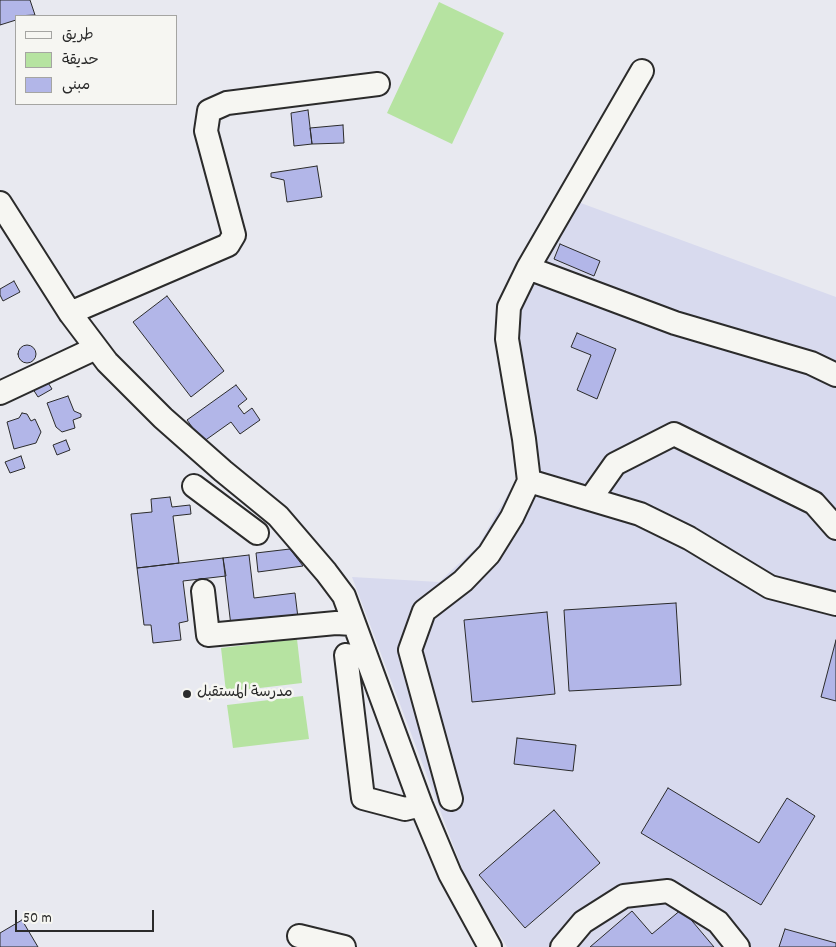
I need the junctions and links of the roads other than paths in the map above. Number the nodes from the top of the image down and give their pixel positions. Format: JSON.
{"nodes":[{"id":1,"x":642,"y":71,"type":"dead end"},
{"id":2,"x":378,"y":84,"type":"dead end"},
{"id":3,"x":0,"y":203,"type":"edge"},
{"id":4,"x":528,"y":268,"type":"junction"},
{"id":5,"x":70,"y":313,"type":"junction"},
{"id":6,"x":96,"y":348,"type":"junction"},
{"id":7,"x":836,"y":375,"type":"edge"},
{"id":8,"x":0,"y":394,"type":"edge"},
{"id":9,"x":530,"y":481,"type":"junction"},
{"id":10,"x":194,"y":486,"type":"dead end"},
{"id":11,"x":250,"y":493,"type":"junction"},
{"id":12,"x":591,"y":498,"type":"junction"},
{"id":13,"x":230,"y":514,"type":"junction"},
{"id":14,"x":836,"y":528,"type":"edge"},
{"id":15,"x":257,"y":533,"type":"dead end"},
{"id":16,"x":203,"y":591,"type":"dead end"},
{"id":17,"x":836,"y":604,"type":"edge"},
{"id":18,"x":353,"y":624,"type":"junction"},
{"id":19,"x":346,"y":655,"type":"dead end"},
{"id":20,"x":451,"y":799,"type":"dead end"},
{"id":21,"x":421,"y":805,"type":"junction"},
{"id":22,"x":300,"y":936,"type":"dead end"},
{"id":23,"x":344,"y":947,"type":"edge"},
{"id":24,"x":490,"y":947,"type":"edge"},
{"id":25,"x":562,"y":947,"type":"edge"},
{"id":26,"x":738,"y":947,"type":"edge"}],
"edges":[{"from":1,"to":4,"type":"street"},
{"from":2,"to":5,"type":"street"},
{"from":3,"to":5,"type":"street"},
{"from":4,"to":7,"type":"street"},
{"from":4,"to":9,"type":"street"},
{"from":5,"to":6,"type":"street"},
{"from":6,"to":8,"type":"street"},
{"from":6,"to":11,"type":"street"},
{"from":9,"to":12,"type":"street"},
{"from":9,"to":20,"type":"street"},
{"from":10,"to":13,"type":"street"},
{"from":11,"to":13,"type":"street"},
{"from":11,"to":18,"type":"street"},
{"from":12,"to":14,"type":"street"},
{"from":12,"to":17,"type":"street"},
{"from":13,"to":15,"type":"street"},
{"from":16,"to":18,"type":"street"},
{"from":18,"to":21,"type":"street"},
{"from":19,"to":21,"type":"street"},
{"from":21,"to":24,"type":"street"},
{"from":22,"to":23,"type":"street"},
{"from":25,"to":26,"type":"street"}]}
